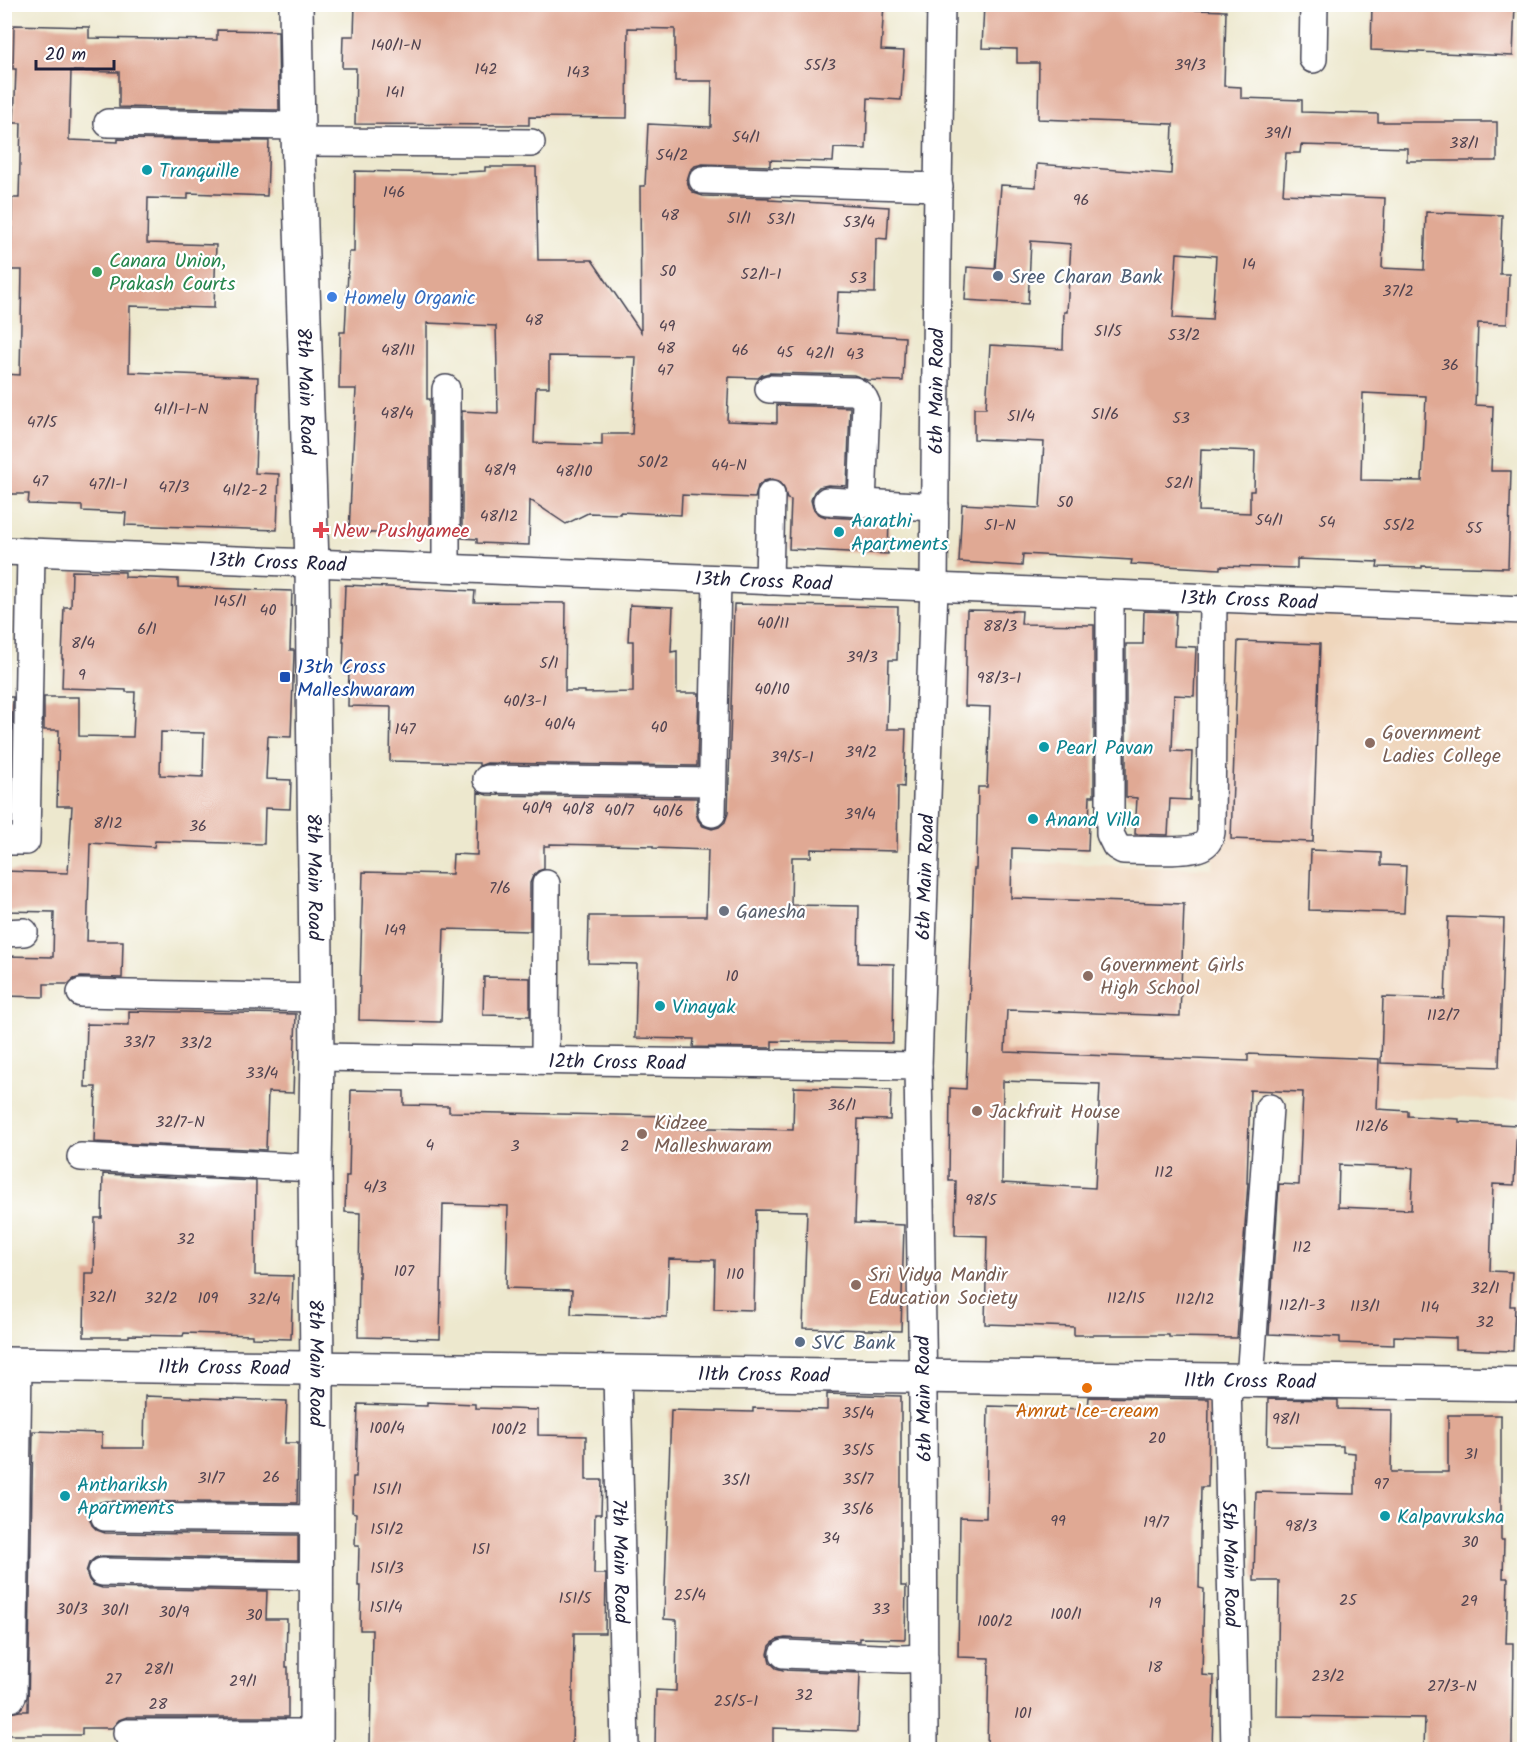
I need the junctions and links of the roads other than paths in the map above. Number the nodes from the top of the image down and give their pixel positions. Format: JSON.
{"nodes":[{"id":1,"x":296,"y":4,"type":"edge"},
{"id":2,"x":941,"y":4,"type":"edge"},
{"id":3,"x":1314,"y":4,"type":"edge"},
{"id":4,"x":1313,"y":59,"type":"dead end"},
{"id":5,"x":108,"y":123,"type":"dead end"},
{"id":6,"x":298,"y":134,"type":"junction"},
{"id":7,"x":531,"y":143,"type":"dead end"},
{"id":8,"x":703,"y":180,"type":"dead end"},
{"id":9,"x":939,"y":187,"type":"junction"},
{"id":10,"x":446,"y":389,"type":"dead end"},
{"id":11,"x":769,"y":389,"type":"dead end"},
{"id":12,"x":771,"y":495,"type":"dead end"},
{"id":13,"x":827,"y":501,"type":"dead end"},
{"id":14,"x":862,"y":504,"type":"junction"},
{"id":15,"x":935,"y":507,"type":"junction"},
{"id":16,"x":4,"y":551,"type":"edge"},
{"id":17,"x":31,"y":552,"type":"junction"},
{"id":18,"x":312,"y":563,"type":"junction"},
{"id":19,"x":446,"y":568,"type":"junction"},
{"id":20,"x":717,"y":579,"type":"junction"},
{"id":21,"x":769,"y":581,"type":"junction"},
{"id":22,"x":934,"y":587,"type":"junction"},
{"id":23,"x":1110,"y":594,"type":"junction"},
{"id":24,"x":1213,"y":598,"type":"junction"},
{"id":25,"x":1524,"y":610,"type":"edge"},
{"id":26,"x":487,"y":779,"type":"dead end"},
{"id":27,"x":712,"y":782,"type":"junction"},
{"id":28,"x":712,"y":813,"type":"dead end"},
{"id":29,"x":15,"y":841,"type":"edge"},
{"id":30,"x":546,"y":884,"type":"dead end"},
{"id":31,"x":81,"y":993,"type":"dead end"},
{"id":32,"x":316,"y":999,"type":"junction"},
{"id":33,"x":317,"y":1057,"type":"junction"},
{"id":34,"x":545,"y":1060,"type":"junction"},
{"id":35,"x":918,"y":1066,"type":"junction"},
{"id":36,"x":1269,"y":1108,"type":"dead end"},
{"id":37,"x":81,"y":1157,"type":"dead end"},
{"id":38,"x":315,"y":1168,"type":"junction"},
{"id":39,"x":11,"y":1364,"type":"edge"},
{"id":40,"x":317,"y":1368,"type":"junction"},
{"id":41,"x":616,"y":1372,"type":"junction"},
{"id":42,"x":923,"y":1376,"type":"junction"},
{"id":43,"x":1238,"y":1380,"type":"junction"},
{"id":44,"x":1524,"y":1384,"type":"edge"},
{"id":45,"x":105,"y":1517,"type":"dead end"},
{"id":46,"x":316,"y":1519,"type":"junction"},
{"id":47,"x":102,"y":1572,"type":"dead end"},
{"id":48,"x":317,"y":1576,"type":"junction"},
{"id":49,"x":784,"y":1654,"type":"dead end"},
{"id":50,"x":924,"y":1658,"type":"junction"},
{"id":51,"x":4,"y":1699,"type":"edge"},
{"id":52,"x":127,"y":1733,"type":"dead end"},
{"id":53,"x":316,"y":1741,"type":"edge"},
{"id":54,"x":625,"y":1749,"type":"edge"},
{"id":55,"x":924,"y":1749,"type":"edge"},
{"id":56,"x":1235,"y":1749,"type":"edge"}],
"edges":[{"from":1,"to":6,"type":"main road","name":"8th Main Road"},
{"from":2,"to":9,"type":"street","name":"6th Main Road"},
{"from":3,"to":4,"type":"street"},
{"from":5,"to":6,"type":"street"},
{"from":6,"to":7,"type":"street"},
{"from":6,"to":18,"type":"main road","name":"8th Main Road"},
{"from":8,"to":9,"type":"street"},
{"from":9,"to":15,"type":"street","name":"6th Main Road"},
{"from":10,"to":19,"type":"street"},
{"from":11,"to":14,"type":"street"},
{"from":12,"to":21,"type":"street"},
{"from":13,"to":14,"type":"street"},
{"from":14,"to":15,"type":"street"},
{"from":15,"to":22,"type":"street","name":"6th Main Road"},
{"from":16,"to":17,"type":"street","name":"13th Cross Road"},
{"from":17,"to":18,"type":"street","name":"13th Cross Road"},
{"from":17,"to":29,"type":"street"},
{"from":18,"to":19,"type":"street","name":"13th Cross Road"},
{"from":18,"to":32,"type":"main road","name":"8th Main Road"},
{"from":19,"to":20,"type":"street","name":"13th Cross Road"},
{"from":20,"to":21,"type":"street","name":"13th Cross Road"},
{"from":20,"to":27,"type":"street"},
{"from":21,"to":22,"type":"street","name":"13th Cross Road"},
{"from":22,"to":23,"type":"street","name":"13th Cross Road"},
{"from":22,"to":35,"type":"street","name":"6th Main Road"},
{"from":23,"to":24,"type":"street","name":"13th Cross Road"},
{"from":23,"to":24,"type":"street"},
{"from":24,"to":25,"type":"street","name":"13th Cross Road"},
{"from":26,"to":27,"type":"street"},
{"from":27,"to":28,"type":"street"},
{"from":30,"to":34,"type":"street"},
{"from":31,"to":32,"type":"street"},
{"from":32,"to":33,"type":"main road","name":"8th Main Road"},
{"from":33,"to":34,"type":"street","name":"12th Cross Road"},
{"from":33,"to":38,"type":"main road","name":"8th Main Road"},
{"from":34,"to":35,"type":"street","name":"12th Cross Road"},
{"from":35,"to":42,"type":"street","name":"6th Main Road"},
{"from":36,"to":43,"type":"street","name":"5th Main Road"},
{"from":37,"to":38,"type":"street"},
{"from":38,"to":40,"type":"main road","name":"8th Main Road"},
{"from":39,"to":40,"type":"main road","name":"11th Cross Road"},
{"from":39,"to":51,"type":"street"},
{"from":40,"to":41,"type":"main road","name":"11th Cross Road"},
{"from":40,"to":46,"type":"main road","name":"8th Main Road"},
{"from":41,"to":42,"type":"main road","name":"11th Cross Road"},
{"from":41,"to":54,"type":"street","name":"7th Main Road"},
{"from":42,"to":43,"type":"main road","name":"11th Cross Road"},
{"from":42,"to":50,"type":"street","name":"6th Main Road"},
{"from":43,"to":44,"type":"main road","name":"11th Cross Road"},
{"from":43,"to":56,"type":"street","name":"5th Main Road"},
{"from":45,"to":46,"type":"street"},
{"from":46,"to":48,"type":"main road","name":"8th Main Road"},
{"from":47,"to":48,"type":"street"},
{"from":48,"to":53,"type":"main road","name":"8th Main Road"},
{"from":49,"to":50,"type":"street"},
{"from":50,"to":55,"type":"street","name":"6th Main Road"},
{"from":52,"to":53,"type":"street"}]}
